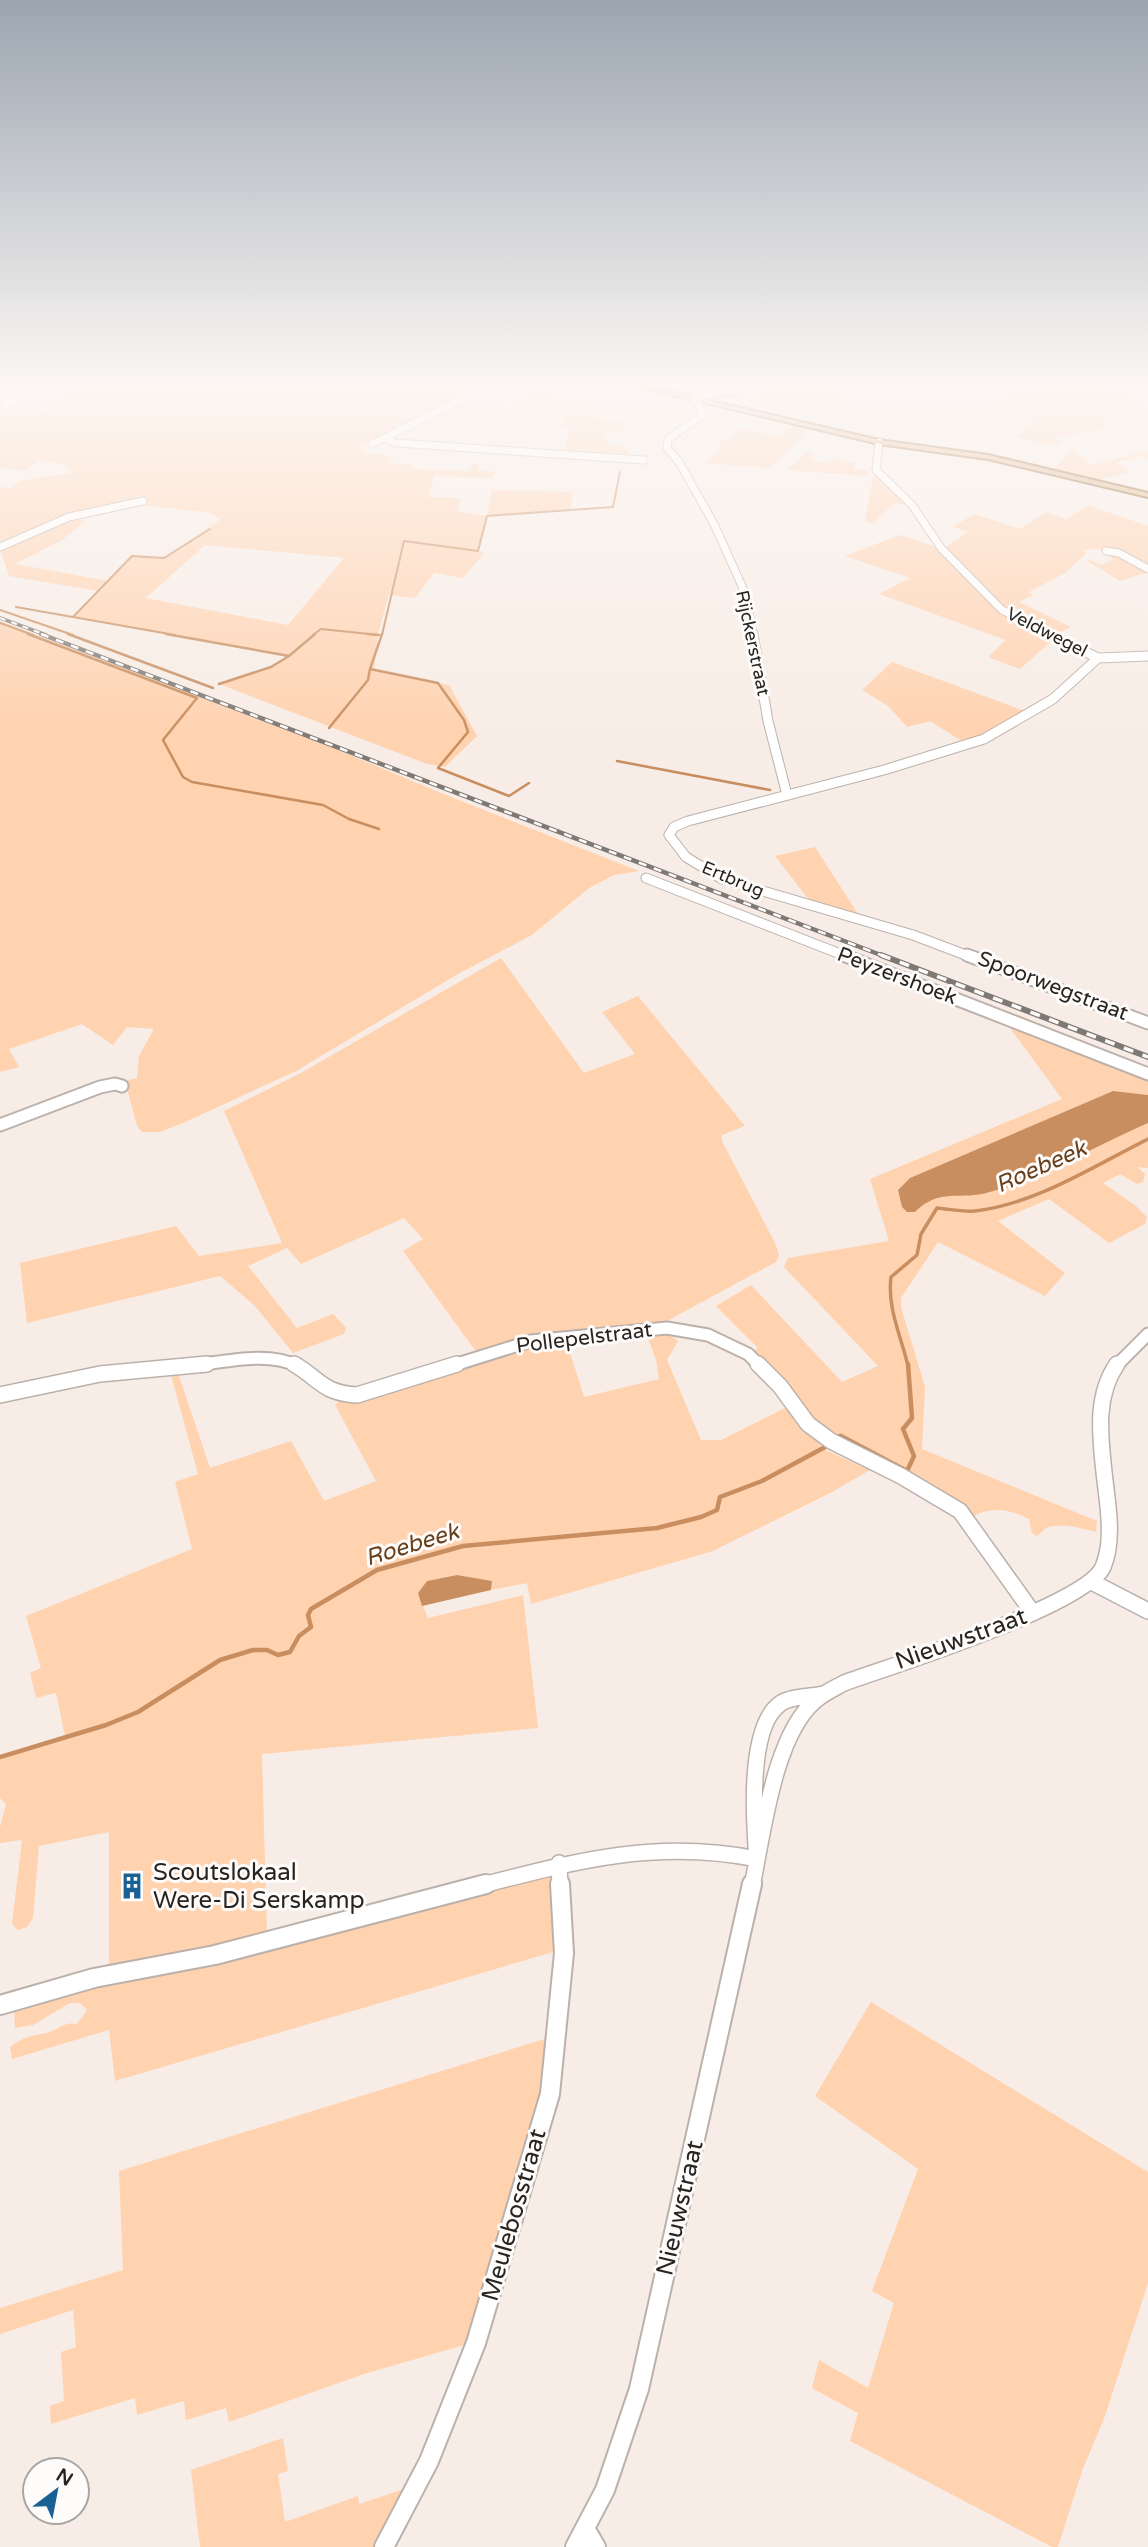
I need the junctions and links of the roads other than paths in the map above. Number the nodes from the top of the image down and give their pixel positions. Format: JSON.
{"nodes":[{"id":1,"x":143,"y":501,"type":"dead end"},
{"id":2,"x":701,"y":501,"type":"edge"},
{"id":3,"x":908,"y":501,"type":"edge"},
{"id":4,"x":0,"y":547,"type":"edge"},
{"id":5,"x":1106,"y":551,"type":"dead end"},
{"id":6,"x":1148,"y":569,"type":"edge"},
{"id":7,"x":1148,"y":656,"type":"edge"},
{"id":8,"x":1098,"y":659,"type":"junction"},
{"id":9,"x":896,"y":767,"type":"joint"},
{"id":10,"x":788,"y":795,"type":"junction"},
{"id":11,"x":646,"y":878,"type":"dead end"},
{"id":12,"x":958,"y":951,"type":"joint"},
{"id":13,"x":1148,"y":1023,"type":"edge"},
{"id":14,"x":1148,"y":1074,"type":"edge"},
{"id":15,"x":122,"y":1086,"type":"dead end"},
{"id":16,"x":0,"y":1125,"type":"edge"},
{"id":17,"x":1148,"y":1334,"type":"edge"},
{"id":18,"x":0,"y":1395,"type":"edge"},
{"id":19,"x":1092,"y":1582,"type":"junction"},
{"id":20,"x":1148,"y":1611,"type":"edge"},
{"id":21,"x":1033,"y":1613,"type":"junction"},
{"id":22,"x":828,"y":1693,"type":"junction"},
{"id":23,"x":757,"y":1859,"type":"junction"},
{"id":24,"x":559,"y":1863,"type":"junction"},
{"id":25,"x":0,"y":2005,"type":"edge"},
{"id":26,"x":586,"y":2541,"type":"edge"},
{"id":27,"x":384,"y":2547,"type":"edge"}],
"edges":[{"from":1,"to":4,"type":"street"},
{"from":2,"to":10,"type":"street","name":"Rijckerstraat"},
{"from":3,"to":8,"type":"street","name":"Veldwegel"},
{"from":5,"to":6,"type":"street"},
{"from":7,"to":8,"type":"street"},
{"from":8,"to":9,"type":"street"},
{"from":9,"to":10,"type":"street","name":"Ertbrug"},
{"from":10,"to":12,"type":"street","name":"Ertbrug"},
{"from":11,"to":14,"type":"street","name":"Peyzershoek"},
{"from":12,"to":13,"type":"street","name":"Spoorwegstraat"},
{"from":15,"to":16,"type":"street"},
{"from":17,"to":19,"type":"street"},
{"from":18,"to":21,"type":"street","name":"Pollepelstraat"},
{"from":19,"to":20,"type":"street"},
{"from":19,"to":21,"type":"street","name":"Nieuwstraat"},
{"from":21,"to":22,"type":"street","name":"Nieuwstraat"},
{"from":22,"to":23,"type":"street","name":"Nieuwstraat"},
{"from":22,"to":23,"type":"street","name":"Nieuwstraat"},
{"from":23,"to":24,"type":"street"},
{"from":23,"to":26,"type":"street","name":"Nieuwstraat"},
{"from":24,"to":25,"type":"street"},
{"from":24,"to":27,"type":"street","name":"Meulebosstraat"}]}
